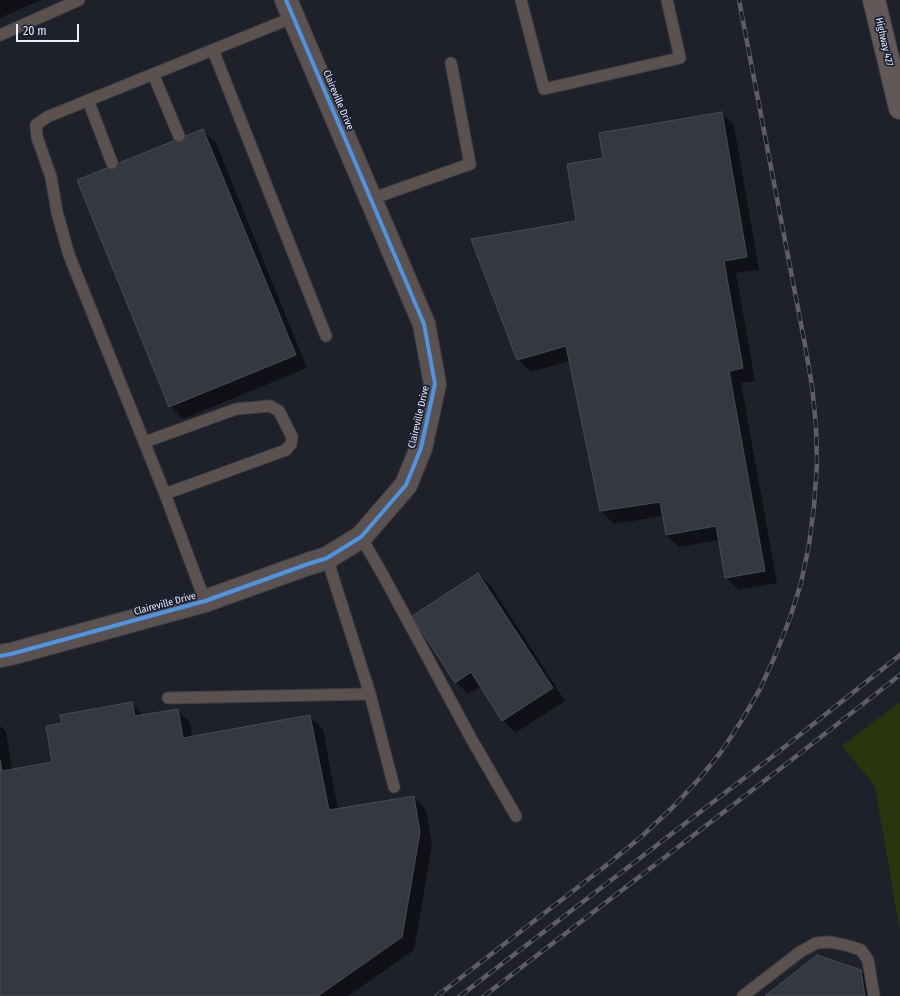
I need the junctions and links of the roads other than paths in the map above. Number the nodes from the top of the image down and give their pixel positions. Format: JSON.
{"nodes":[{"id":1,"x":79,"y":0,"type":"edge"},
{"id":2,"x":521,"y":0,"type":"edge"},
{"id":3,"x":667,"y":0,"type":"edge"},
{"id":4,"x":874,"y":0,"type":"edge"},
{"id":5,"x":289,"y":4,"type":"edge"},
{"id":6,"x":0,"y":36,"type":"edge"},
{"id":7,"x":213,"y":50,"type":"junction"},
{"id":8,"x":451,"y":62,"type":"dead end"},
{"id":9,"x":153,"y":74,"type":"junction"},
{"id":10,"x":88,"y":100,"type":"junction"},
{"id":11,"x":900,"y":108,"type":"edge"},
{"id":12,"x":179,"y":136,"type":"dead end"},
{"id":13,"x":112,"y":163,"type":"dead end"},
{"id":14,"x":371,"y":199,"type":"junction"},
{"id":15,"x":326,"y":336,"type":"dead end"},
{"id":16,"x":145,"y":442,"type":"junction"},
{"id":17,"x":166,"y":494,"type":"junction"},
{"id":18,"x":361,"y":537,"type":"junction"},
{"id":19,"x":327,"y":558,"type":"junction"},
{"id":20,"x":205,"y":601,"type":"junction"},
{"id":21,"x":0,"y":656,"type":"edge"},
{"id":22,"x":370,"y":694,"type":"junction"},
{"id":23,"x":168,"y":698,"type":"dead end"},
{"id":24,"x":394,"y":787,"type":"dead end"},
{"id":25,"x":516,"y":816,"type":"dead end"},
{"id":26,"x":743,"y":996,"type":"edge"},
{"id":27,"x":874,"y":996,"type":"edge"}],
"edges":[{"from":1,"to":6,"type":"lane"},
{"from":2,"to":3,"type":"lane"},
{"from":4,"to":11,"type":"highway","name":"Highway 427"},
{"from":5,"to":7,"type":"lane"},
{"from":5,"to":14,"type":"street","name":"Claireville Drive"},
{"from":7,"to":9,"type":"lane"},
{"from":7,"to":15,"type":"lane"},
{"from":8,"to":14,"type":"lane"},
{"from":9,"to":10,"type":"lane"},
{"from":9,"to":12,"type":"lane"},
{"from":10,"to":13,"type":"lane"},
{"from":10,"to":16,"type":"lane"},
{"from":14,"to":18,"type":"street","name":"Claireville Drive"},
{"from":16,"to":17,"type":"lane"},
{"from":16,"to":17,"type":"lane"},
{"from":17,"to":20,"type":"lane"},
{"from":18,"to":19,"type":"street","name":"Claireville Drive"},
{"from":18,"to":25,"type":"lane"},
{"from":19,"to":20,"type":"street","name":"Claireville Drive"},
{"from":19,"to":22,"type":"lane"},
{"from":20,"to":21,"type":"street","name":"Claireville Drive"},
{"from":22,"to":23,"type":"lane"},
{"from":22,"to":24,"type":"lane"},
{"from":26,"to":27,"type":"lane"}]}
